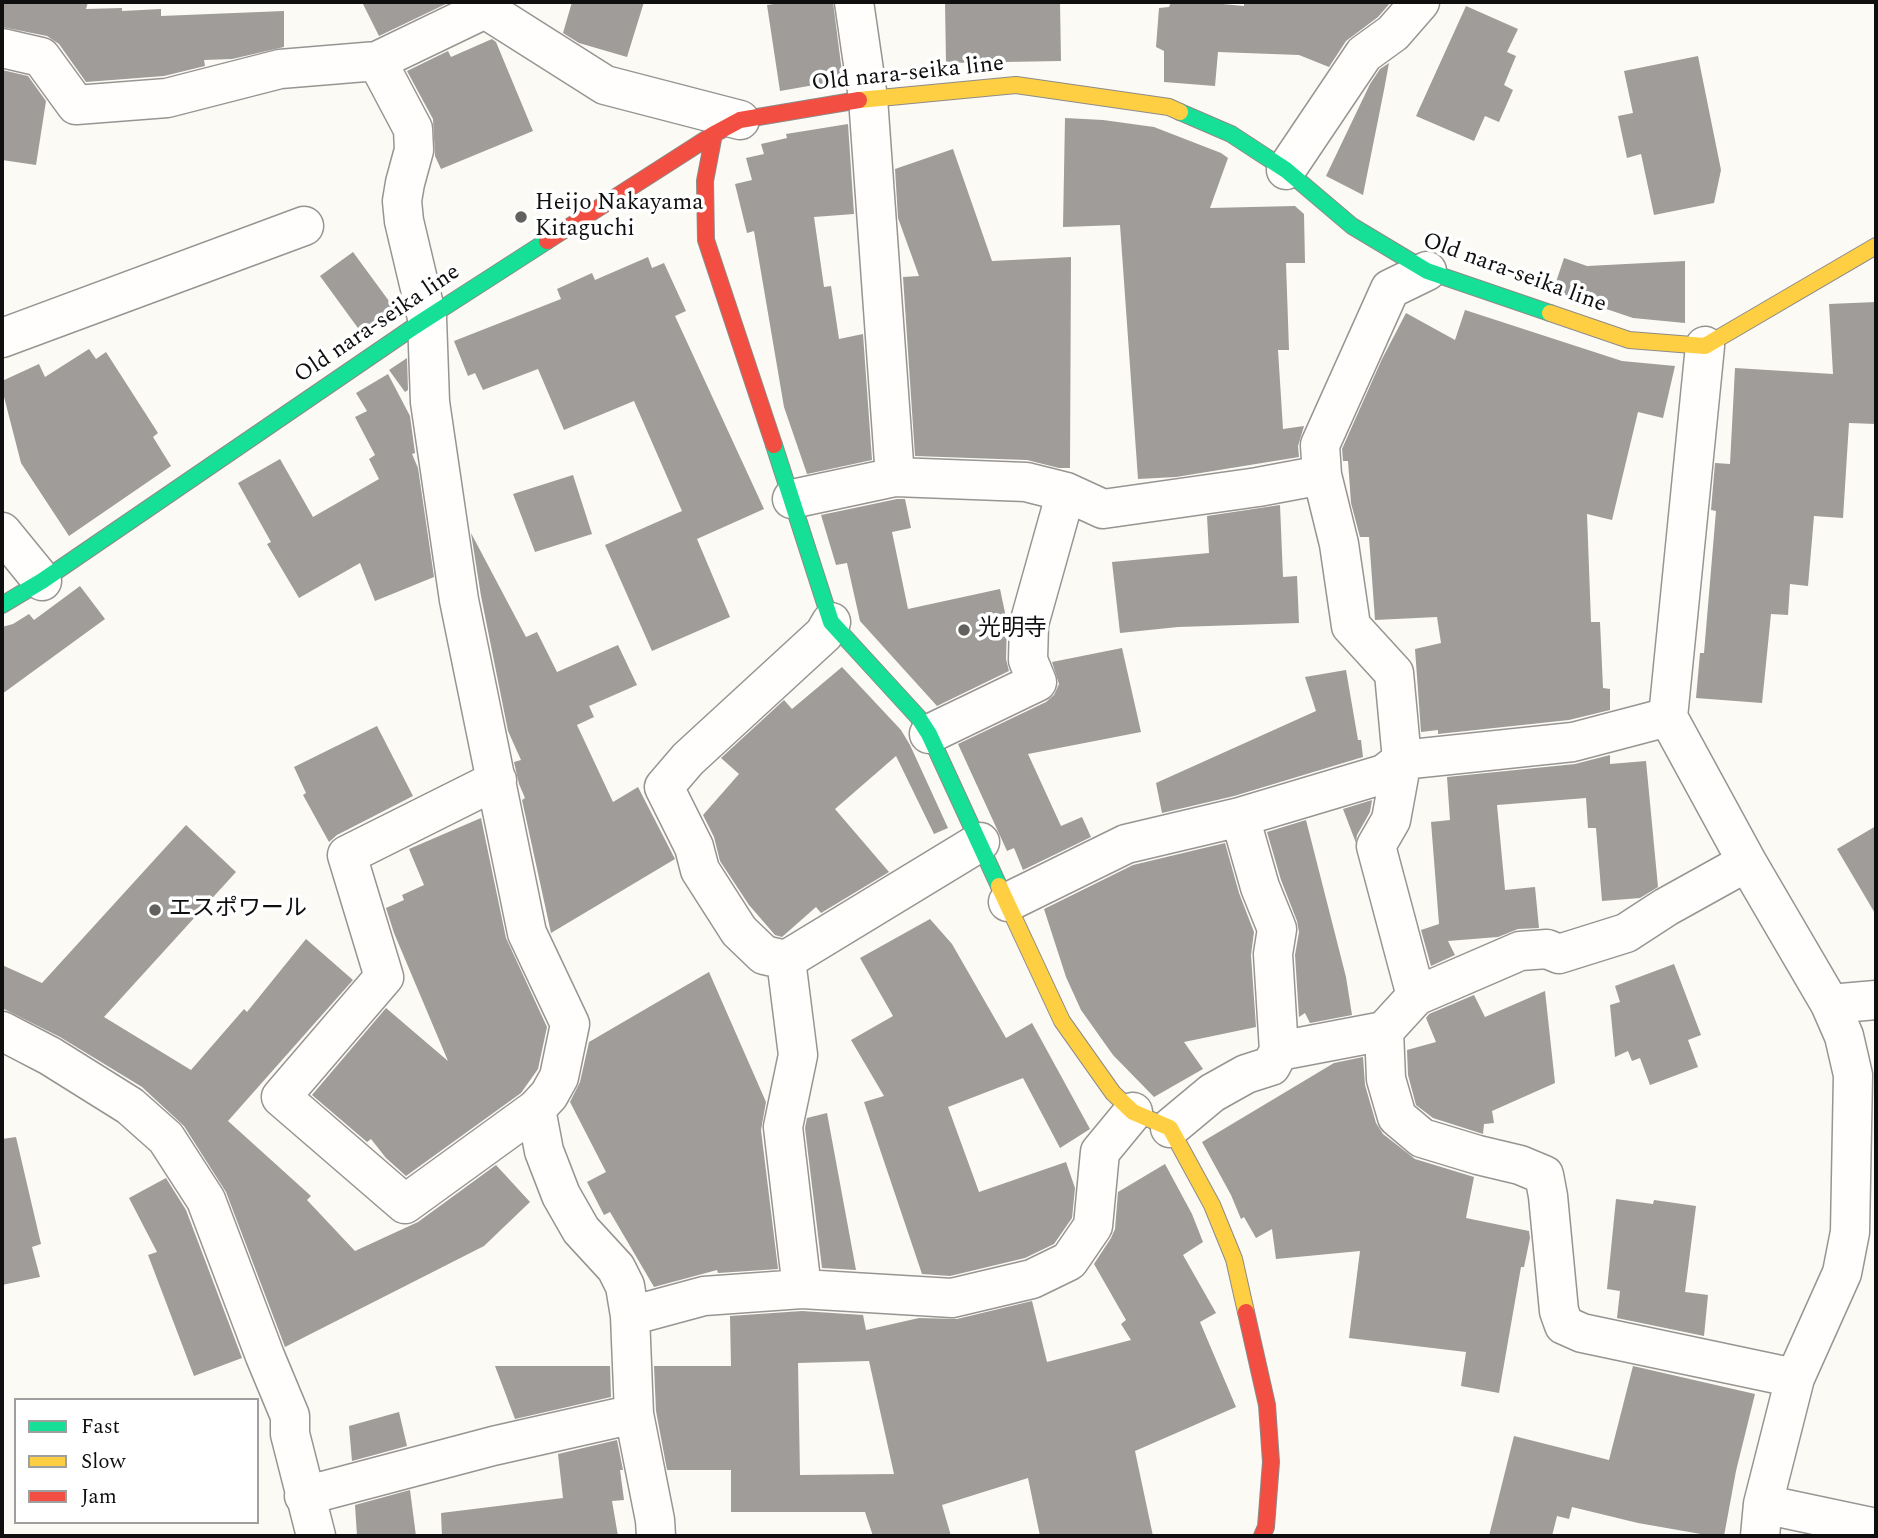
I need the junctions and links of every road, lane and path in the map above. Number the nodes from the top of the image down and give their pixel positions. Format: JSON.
{"nodes":[{"id":1,"x":854,"y":2,"type":"edge"},
{"id":2,"x":1420,"y":2,"type":"edge"},
{"id":3,"x":479,"y":5,"type":"edge"},
{"id":4,"x":2,"y":48,"type":"edge"},
{"id":5,"x":377,"y":61,"type":"junction"},
{"id":6,"x":868,"y":97,"type":"junction"},
{"id":7,"x":727,"y":127,"type":"junction"},
{"id":8,"x":1286,"y":170,"type":"junction"},
{"id":9,"x":304,"y":226,"type":"dead end"},
{"id":10,"x":1876,"y":246,"type":"edge"},
{"id":11,"x":1427,"y":271,"type":"junction"},
{"id":12,"x":427,"y":318,"type":"junction"},
{"id":13,"x":2,"y":338,"type":"edge"},
{"id":14,"x":1705,"y":346,"type":"junction"},
{"id":15,"x":1322,"y":475,"type":"junction"},
{"id":16,"x":895,"y":477,"type":"junction"},
{"id":17,"x":1066,"y":492,"type":"junction"},
{"id":18,"x":792,"y":499,"type":"junction"},
{"id":19,"x":2,"y":532,"type":"edge"},
{"id":20,"x":42,"y":581,"type":"junction"},
{"id":21,"x":2,"y":605,"type":"edge"},
{"id":22,"x":831,"y":622,"type":"junction"},
{"id":23,"x":1668,"y":717,"type":"junction"},
{"id":24,"x":929,"y":734,"type":"junction"},
{"id":25,"x":1402,"y":760,"type":"junction"},
{"id":26,"x":497,"y":780,"type":"junction"},
{"id":27,"x":1240,"y":817,"type":"junction"},
{"id":28,"x":980,"y":842,"type":"junction"},
{"id":29,"x":1747,"y":862,"type":"junction"},
{"id":30,"x":1008,"y":902,"type":"junction"},
{"id":31,"x":786,"y":960,"type":"junction"},
{"id":32,"x":1416,"y":996,"type":"junction"},
{"id":33,"x":1876,"y":1000,"type":"edge"},
{"id":34,"x":1830,"y":1004,"type":"junction"},
{"id":35,"x":2,"y":1031,"type":"edge"},
{"id":36,"x":1384,"y":1031,"type":"junction"},
{"id":37,"x":1279,"y":1051,"type":"junction"},
{"id":38,"x":536,"y":1109,"type":"junction"},
{"id":39,"x":1133,"y":1112,"type":"junction"},
{"id":40,"x":1170,"y":1128,"type":"junction"},
{"id":41,"x":802,"y":1289,"type":"junction"},
{"id":42,"x":630,"y":1316,"type":"junction"},
{"id":43,"x":1796,"y":1377,"type":"junction"},
{"id":44,"x":634,"y":1414,"type":"junction"},
{"id":45,"x":304,"y":1496,"type":"junction"},
{"id":46,"x":1762,"y":1520,"type":"edge"},
{"id":47,"x":1876,"y":1528,"type":"edge"},
{"id":48,"x":316,"y":1536,"type":"edge"},
{"id":49,"x":656,"y":1536,"type":"edge"},
{"id":50,"x":1262,"y":1536,"type":"edge"}],
"edges":[{"from":1,"to":6,"type":"street"},
{"from":2,"to":8,"type":"street"},
{"from":3,"to":5,"type":"street"},
{"from":3,"to":7,"type":"street"},
{"from":4,"to":5,"type":"street"},
{"from":5,"to":12,"type":"street"},
{"from":6,"to":7,"type":"street","name":"Old nara-seika line"},
{"from":6,"to":8,"type":"street","name":"Old nara-seika line"},
{"from":6,"to":16,"type":"street"},
{"from":7,"to":12,"type":"street","name":"Old nara-seika line"},
{"from":7,"to":18,"type":"street"},
{"from":8,"to":11,"type":"street","name":"Old nara-seika line"},
{"from":9,"to":13,"type":"street"},
{"from":10,"to":14,"type":"street"},
{"from":11,"to":14,"type":"street","name":"Old nara-seika line"},
{"from":11,"to":15,"type":"street"},
{"from":12,"to":20,"type":"street","name":"Old nara-seika line"},
{"from":12,"to":26,"type":"street"},
{"from":14,"to":23,"type":"street"},
{"from":15,"to":17,"type":"street"},
{"from":15,"to":25,"type":"street"},
{"from":16,"to":17,"type":"street"},
{"from":16,"to":18,"type":"street"},
{"from":17,"to":24,"type":"street"},
{"from":18,"to":22,"type":"street"},
{"from":19,"to":20,"type":"street"},
{"from":20,"to":21,"type":"street","name":"Old nara-seika line"},
{"from":22,"to":24,"type":"street"},
{"from":22,"to":31,"type":"street"},
{"from":23,"to":25,"type":"street"},
{"from":23,"to":29,"type":"street"},
{"from":24,"to":28,"type":"street"},
{"from":25,"to":27,"type":"street"},
{"from":25,"to":32,"type":"street"},
{"from":26,"to":38,"type":"street"},
{"from":26,"to":38,"type":"street"},
{"from":27,"to":30,"type":"street"},
{"from":27,"to":37,"type":"street"},
{"from":28,"to":30,"type":"street"},
{"from":28,"to":31,"type":"street"},
{"from":29,"to":32,"type":"street"},
{"from":29,"to":34,"type":"street"},
{"from":30,"to":39,"type":"street"},
{"from":31,"to":41,"type":"street"},
{"from":32,"to":36,"type":"street"},
{"from":33,"to":34,"type":"street"},
{"from":34,"to":43,"type":"street"},
{"from":35,"to":45,"type":"street"},
{"from":36,"to":37,"type":"street"},
{"from":36,"to":43,"type":"street"},
{"from":37,"to":40,"type":"street"},
{"from":38,"to":42,"type":"street"},
{"from":39,"to":40,"type":"street"},
{"from":39,"to":41,"type":"street"},
{"from":40,"to":50,"type":"street"},
{"from":41,"to":42,"type":"street"},
{"from":42,"to":44,"type":"street"},
{"from":43,"to":46,"type":"street"},
{"from":44,"to":45,"type":"street"},
{"from":44,"to":49,"type":"street"},
{"from":45,"to":48,"type":"street"},
{"from":46,"to":47,"type":"street"}]}
